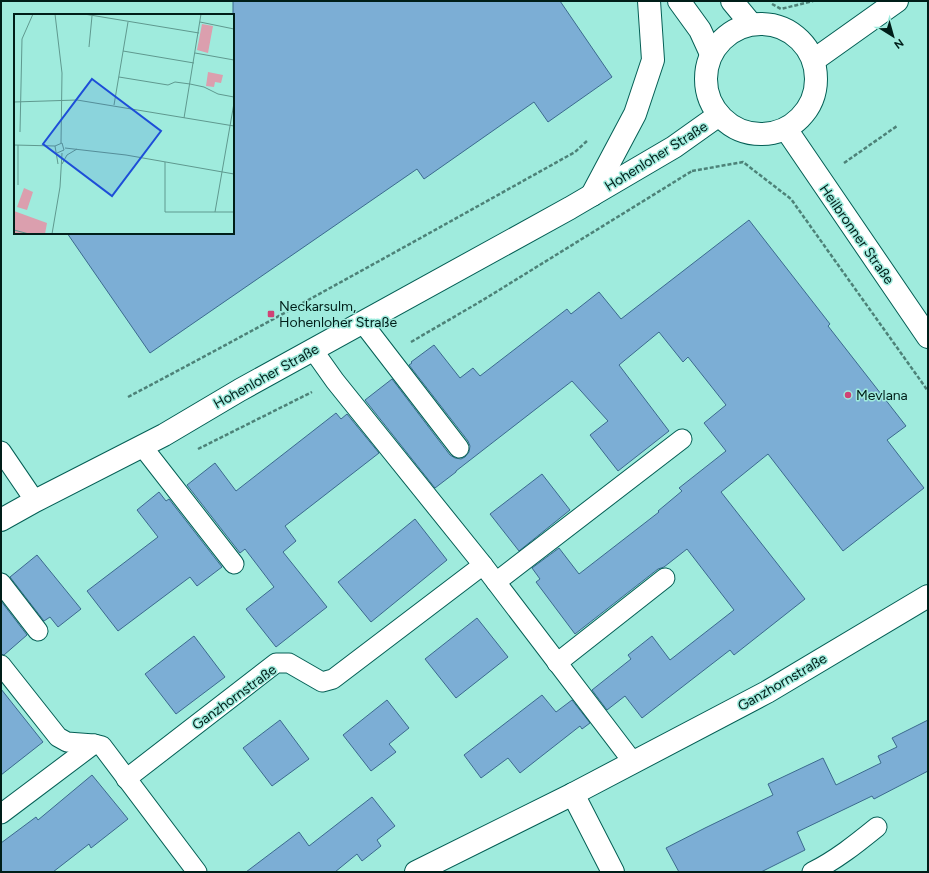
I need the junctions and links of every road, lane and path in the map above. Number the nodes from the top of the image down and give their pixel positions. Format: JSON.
{"nodes":[{"id":1,"x":648,"y":1,"type":"edge"},
{"id":2,"x":680,"y":1,"type":"edge"},
{"id":3,"x":732,"y":1,"type":"edge"},
{"id":4,"x":766,"y":1,"type":"edge"},
{"id":5,"x":813,"y":1,"type":"edge"},
{"id":6,"x":897,"y":1,"type":"edge"},
{"id":7,"x":751,"y":24,"type":"junction"},
{"id":8,"x":711,"y":54,"type":"junction"},
{"id":9,"x":814,"y":60,"type":"junction"},
{"id":10,"x":719,"y":115,"type":"junction"},
{"id":11,"x":897,"y":126,"type":"dead end"},
{"id":12,"x":786,"y":129,"type":"junction"},
{"id":13,"x":592,"y":137,"type":"dead end"},
{"id":14,"x":674,"y":147,"type":"junction"},
{"id":15,"x":692,"y":171,"type":"junction"},
{"id":16,"x":820,"y":180,"type":"junction"},
{"id":17,"x":592,"y":195,"type":"junction"},
{"id":18,"x":362,"y":322,"type":"junction"},
{"id":19,"x":928,"y":337,"type":"edge"},
{"id":20,"x":313,"y":350,"type":"junction"},
{"id":21,"x":388,"y":355,"type":"junction"},
{"id":22,"x":335,"y":381,"type":"junction"},
{"id":23,"x":928,"y":391,"type":"edge"},
{"id":24,"x":128,"y":397,"type":"dead end"},
{"id":25,"x":682,"y":439,"type":"dead end"},
{"id":26,"x":142,"y":446,"type":"junction"},
{"id":27,"x":459,"y":448,"type":"dead end"},
{"id":28,"x":1,"y":451,"type":"edge"},
{"id":29,"x":160,"y":468,"type":"junction"},
{"id":30,"x":35,"y":501,"type":"junction"},
{"id":31,"x":1,"y":520,"type":"edge"},
{"id":32,"x":234,"y":564,"type":"dead end"},
{"id":33,"x":482,"y":565,"type":"junction"},
{"id":34,"x":665,"y":578,"type":"dead end"},
{"id":35,"x":496,"y":582,"type":"junction"},
{"id":36,"x":1,"y":583,"type":"edge"},
{"id":37,"x":928,"y":596,"type":"edge"},
{"id":38,"x":38,"y":631,"type":"dead end"},
{"id":39,"x":557,"y":663,"type":"junction"},
{"id":40,"x":1,"y":665,"type":"edge"},
{"id":41,"x":94,"y":744,"type":"junction"},
{"id":42,"x":633,"y":762,"type":"junction"},
{"id":43,"x":126,"y":779,"type":"junction"},
{"id":44,"x":574,"y":794,"type":"junction"},
{"id":45,"x":1,"y":814,"type":"edge"},
{"id":46,"x":877,"y":827,"type":"dead end"},
{"id":47,"x":197,"y":872,"type":"edge"},
{"id":48,"x":416,"y":872,"type":"edge"},
{"id":49,"x":613,"y":872,"type":"edge"},
{"id":50,"x":812,"y":872,"type":"edge"}],
"edges":[{"from":1,"to":17,"type":"street","name":"Hohenloher Straße"},
{"from":2,"to":8,"type":"street"},
{"from":3,"to":7,"type":"street"},
{"from":4,"to":5,"type":"path"},
{"from":6,"to":9,"type":"street"},
{"from":7,"to":8,"type":"street"},
{"from":7,"to":9,"type":"street"},
{"from":8,"to":10,"type":"street"},
{"from":9,"to":12,"type":"street"},
{"from":10,"to":12,"type":"street"},
{"from":10,"to":14,"type":"street","name":"Hohenloher Straße"},
{"from":11,"to":16,"type":"path"},
{"from":12,"to":16,"type":"street","name":"Heilbronner Straße"},
{"from":13,"to":24,"type":"path"},
{"from":14,"to":15,"type":"path"},
{"from":14,"to":17,"type":"street","name":"Hohenloher Straße"},
{"from":15,"to":21,"type":"path"},
{"from":15,"to":23,"type":"path"},
{"from":16,"to":19,"type":"street","name":"Heilbronner Straße"},
{"from":17,"to":18,"type":"street","name":"Hohenloher Straße"},
{"from":18,"to":20,"type":"street","name":"Hohenloher Straße"},
{"from":18,"to":21,"type":"lane"},
{"from":20,"to":22,"type":"lane"},
{"from":20,"to":26,"type":"street","name":"Hohenloher Straße"},
{"from":21,"to":27,"type":"lane"},
{"from":22,"to":29,"type":"path"},
{"from":22,"to":33,"type":"lane"},
{"from":25,"to":35,"type":"lane"},
{"from":26,"to":29,"type":"lane"},
{"from":26,"to":30,"type":"street","name":"Hohenloher Straße"},
{"from":28,"to":30,"type":"lane"},
{"from":29,"to":32,"type":"lane"},
{"from":30,"to":31,"type":"street","name":"Hohenloher Straße"},
{"from":33,"to":35,"type":"lane"},
{"from":33,"to":43,"type":"lane","name":"Ganzhornstraße"},
{"from":34,"to":39,"type":"lane"},
{"from":35,"to":39,"type":"lane"},
{"from":36,"to":38,"type":"lane"},
{"from":37,"to":42,"type":"street","name":"Ganzhornstraße"},
{"from":39,"to":42,"type":"lane"},
{"from":40,"to":41,"type":"lane"},
{"from":41,"to":43,"type":"lane"},
{"from":41,"to":45,"type":"lane"},
{"from":42,"to":44,"type":"street","name":"Ganzhornstraße"},
{"from":43,"to":47,"type":"lane"},
{"from":44,"to":48,"type":"street","name":"Ganzhornstraße"},
{"from":44,"to":49,"type":"street"},
{"from":46,"to":50,"type":"lane"}]}
